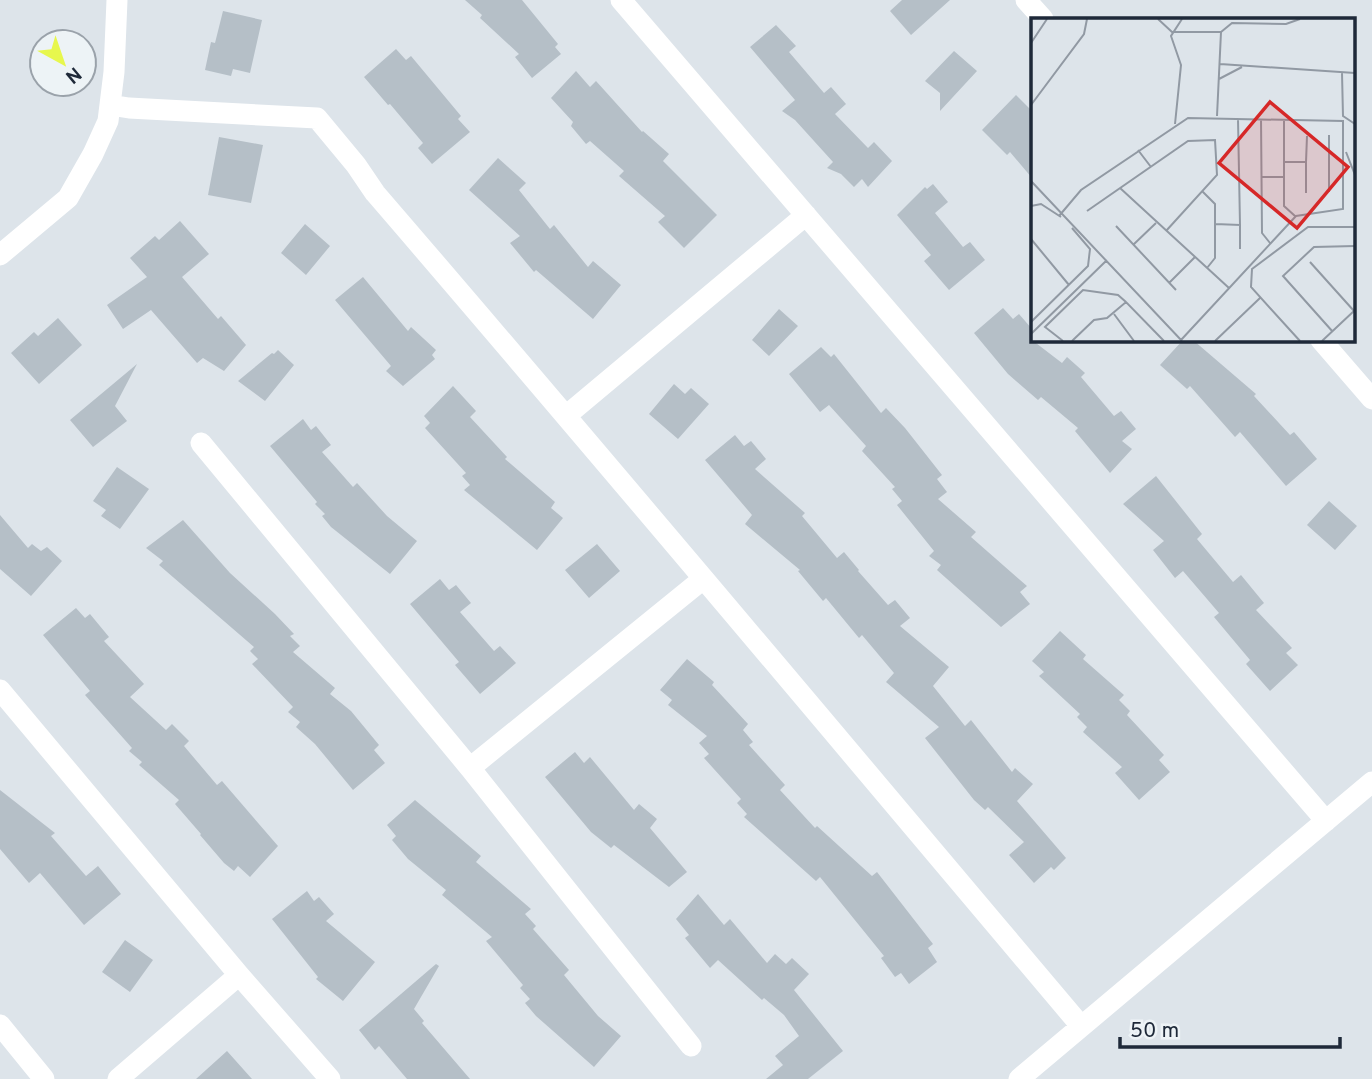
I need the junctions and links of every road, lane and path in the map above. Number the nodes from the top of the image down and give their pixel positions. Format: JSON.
{"nodes":[{"id":1,"x":117,"y":0,"type":"edge"},
{"id":2,"x":621,"y":0,"type":"edge"},
{"id":3,"x":1026,"y":0,"type":"edge"},
{"id":4,"x":1041,"y":18,"type":"edge"},
{"id":5,"x":110,"y":105,"type":"junction"},
{"id":6,"x":806,"y":215,"type":"junction"},
{"id":7,"x":0,"y":255,"type":"edge"},
{"id":8,"x":1322,"y":341,"type":"edge"},
{"id":9,"x":1372,"y":399,"type":"edge"},
{"id":10,"x":567,"y":415,"type":"junction"},
{"id":11,"x":201,"y":443,"type":"dead end"},
{"id":12,"x":703,"y":579,"type":"junction"},
{"id":13,"x":0,"y":690,"type":"edge"},
{"id":14,"x":470,"y":768,"type":"junction"},
{"id":15,"x":1372,"y":782,"type":"edge"},
{"id":16,"x":1326,"y":821,"type":"junction"},
{"id":17,"x":239,"y":975,"type":"junction"},
{"id":18,"x":0,"y":1025,"type":"edge"},
{"id":19,"x":1081,"y":1026,"type":"junction"},
{"id":20,"x":691,"y":1046,"type":"dead end"},
{"id":21,"x":44,"y":1079,"type":"edge"},
{"id":22,"x":118,"y":1079,"type":"edge"},
{"id":23,"x":330,"y":1079,"type":"edge"},
{"id":24,"x":1019,"y":1079,"type":"edge"}],
"edges":[{"from":1,"to":5,"type":"street"},
{"from":2,"to":6,"type":"street"},
{"from":3,"to":4,"type":"street"},
{"from":5,"to":7,"type":"street"},
{"from":5,"to":10,"type":"street"},
{"from":6,"to":10,"type":"street"},
{"from":6,"to":16,"type":"street"},
{"from":8,"to":9,"type":"street"},
{"from":10,"to":12,"type":"street"},
{"from":11,"to":14,"type":"street"},
{"from":12,"to":14,"type":"street"},
{"from":12,"to":19,"type":"street"},
{"from":13,"to":17,"type":"street"},
{"from":14,"to":20,"type":"street"},
{"from":15,"to":16,"type":"street"},
{"from":16,"to":19,"type":"street"},
{"from":17,"to":22,"type":"street"},
{"from":17,"to":23,"type":"street"},
{"from":18,"to":21,"type":"street"},
{"from":19,"to":24,"type":"street"}]}
